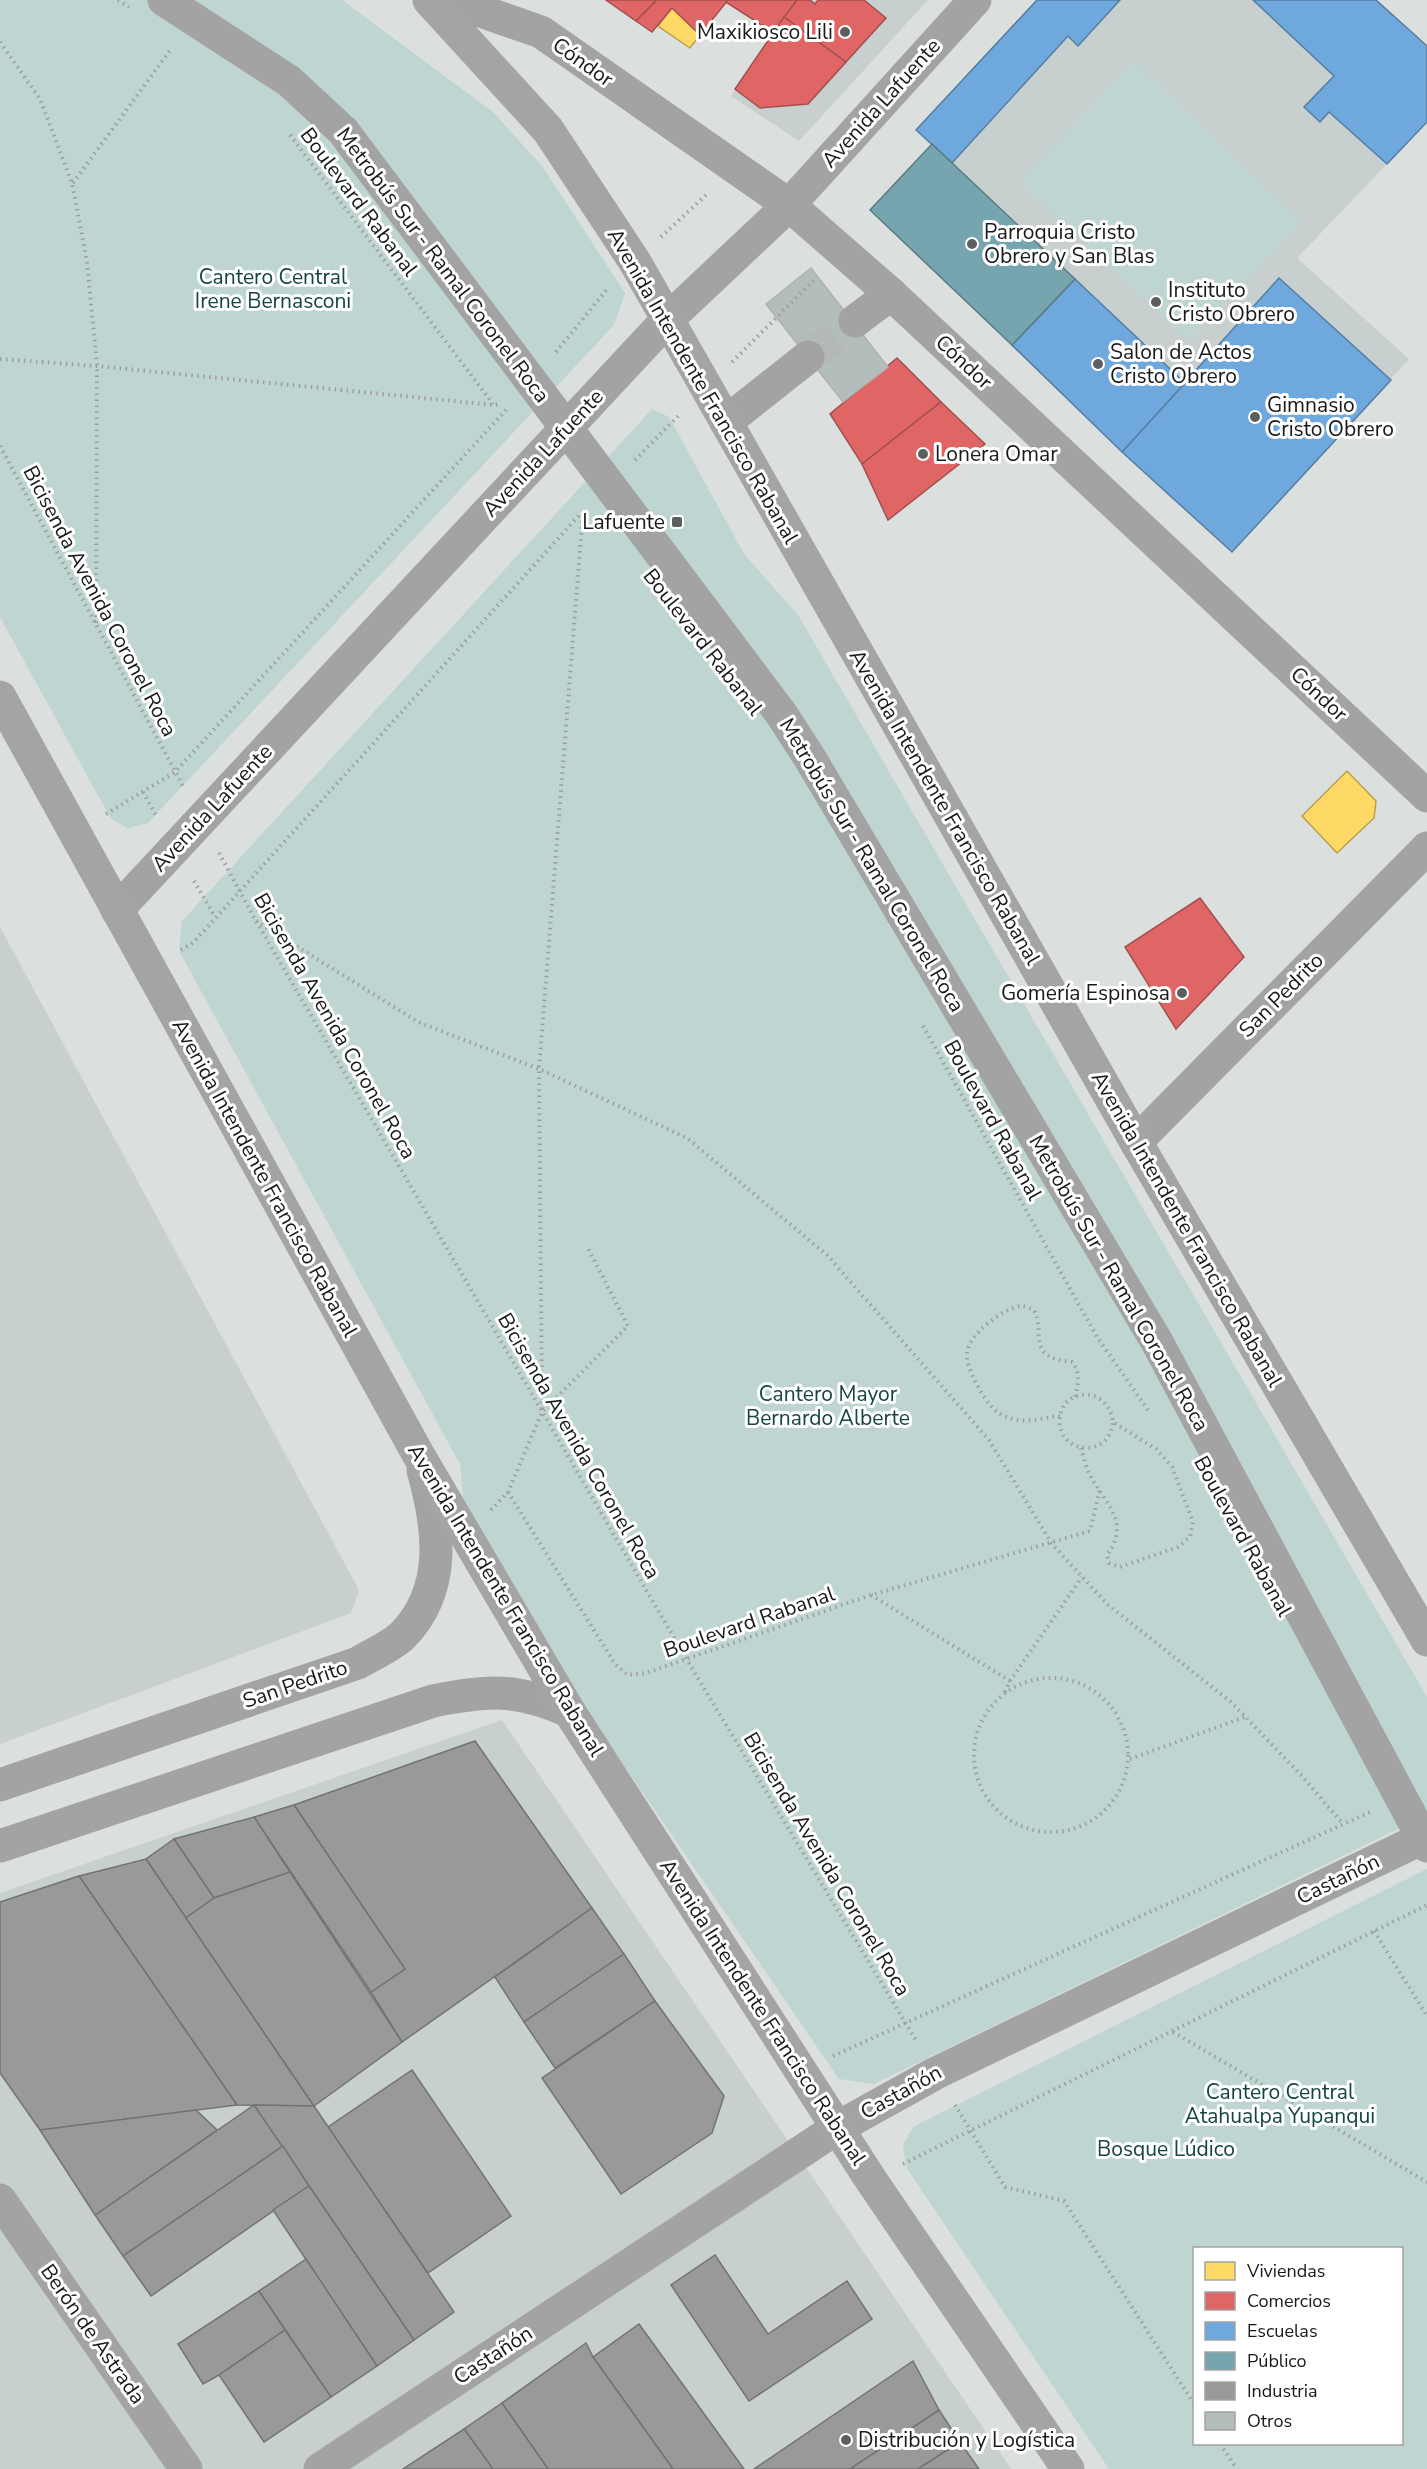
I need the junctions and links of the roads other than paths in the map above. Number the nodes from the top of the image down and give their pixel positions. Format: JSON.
{"nodes":[{"id":1,"x":429,"y":0,"type":"edge"},
{"id":2,"x":449,"y":0,"type":"edge"},
{"id":3,"x":975,"y":0,"type":"edge"},
{"id":4,"x":150,"y":5,"type":"edge"},
{"id":5,"x":789,"y":205,"type":"junction"},
{"id":6,"x":891,"y":294,"type":"junction"},
{"id":7,"x":667,"y":320,"type":"junction"},
{"id":8,"x":855,"y":321,"type":"tunnel mouth"},
{"id":9,"x":808,"y":357,"type":"tunnel mouth"},
{"id":10,"x":726,"y":422,"type":"junction"},
{"id":11,"x":566,"y":428,"type":"junction"},
{"id":12,"x":0,"y":697,"type":"edge"},
{"id":13,"x":1427,"y":796,"type":"edge"},
{"id":14,"x":1427,"y":848,"type":"edge"},
{"id":15,"x":117,"y":910,"type":"junction"},
{"id":16,"x":1136,"y":1142,"type":"junction"},
{"id":17,"x":418,"y":1454,"type":"junction"},
{"id":18,"x":1427,"y":1640,"type":"edge"},
{"id":19,"x":569,"y":1711,"type":"junction"},
{"id":20,"x":0,"y":1785,"type":"edge"},
{"id":21,"x":1425,"y":1840,"type":"edge"},
{"id":22,"x":0,"y":1846,"type":"edge"},
{"id":23,"x":837,"y":2128,"type":"junction"},
{"id":24,"x":0,"y":2200,"type":"edge"},
{"id":25,"x":186,"y":2469,"type":"edge"},
{"id":26,"x":320,"y":2469,"type":"edge"},
{"id":27,"x":1068,"y":2469,"type":"edge"}],
"edges":[{"from":1,"to":7,"type":"main road","name":"Avenida Intendente Francisco Rabanal"},
{"from":2,"to":5,"type":"street","name":"Cóndor"},
{"from":3,"to":5,"type":"street","name":"Avenida Lafuente"},
{"from":4,"to":11,"type":"street","name":"Metrobús Sur - Ramal Coronel Roca"},
{"from":5,"to":6,"type":"street","name":"Cóndor"},
{"from":5,"to":7,"type":"street","name":"Avenida Lafuente"},
{"from":6,"to":8,"type":"street"},
{"from":6,"to":13,"type":"street","name":"Cóndor"},
{"from":7,"to":10,"type":"main road","name":"Avenida Intendente Francisco Rabanal"},
{"from":7,"to":11,"type":"street","name":"Avenida Lafuente"},
{"from":9,"to":10,"type":"street"},
{"from":10,"to":16,"type":"main road","name":"Avenida Intendente Francisco Rabanal"},
{"from":11,"to":15,"type":"street","name":"Avenida Lafuente"},
{"from":11,"to":21,"type":"street","name":"Metrobús Sur - Ramal Coronel Roca"},
{"from":12,"to":15,"type":"main road","name":"Avenida Intendente Francisco Rabanal"},
{"from":14,"to":16,"type":"street","name":"San Pedrito"},
{"from":15,"to":17,"type":"main road","name":"Avenida Intendente Francisco Rabanal"},
{"from":16,"to":18,"type":"main road","name":"Avenida Intendente Francisco Rabanal"},
{"from":17,"to":19,"type":"main road","name":"Avenida Intendente Francisco Rabanal"},
{"from":17,"to":20,"type":"street","name":"San Pedrito"},
{"from":19,"to":22,"type":"street"},
{"from":19,"to":23,"type":"main road","name":"Avenida Intendente Francisco Rabanal"},
{"from":21,"to":23,"type":"street","name":"Castañón"},
{"from":23,"to":26,"type":"street","name":"Castañón"},
{"from":23,"to":27,"type":"main road","name":"Avenida Intendente Francisco Rabanal"},
{"from":24,"to":25,"type":"street","name":"Berón de Astrada"}]}
